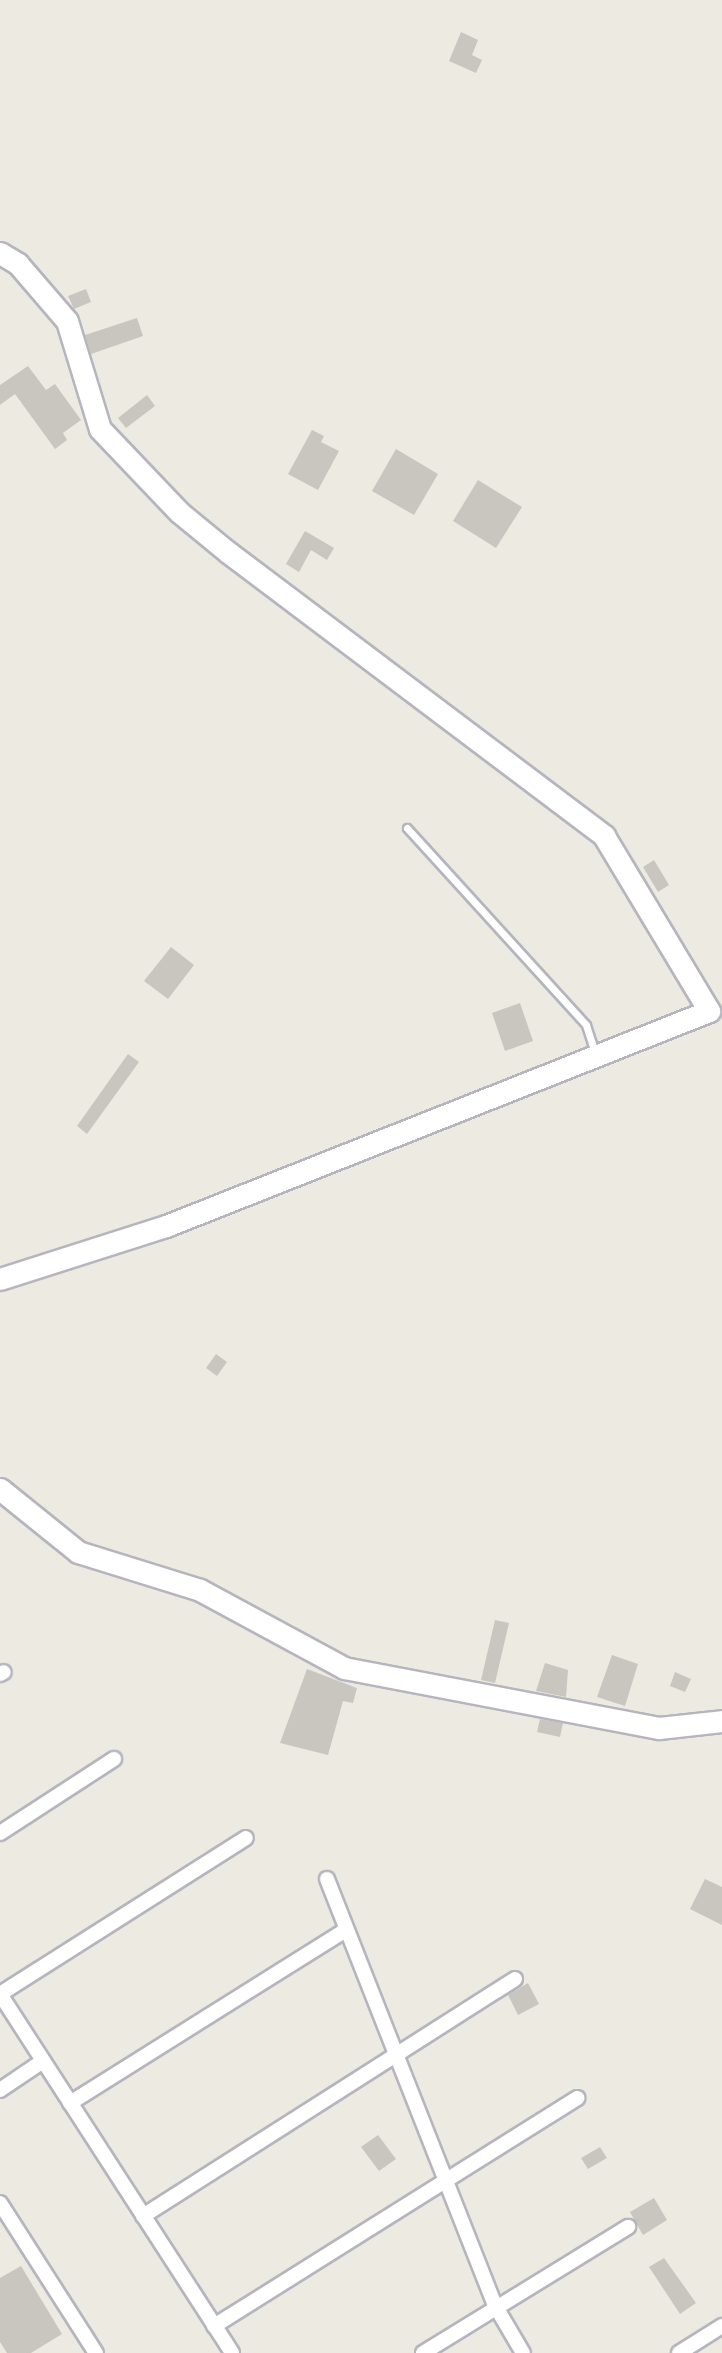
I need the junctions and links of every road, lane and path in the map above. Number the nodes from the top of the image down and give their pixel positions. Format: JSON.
{"nodes":[{"id":1,"x":0,"y":253,"type":"edge"},
{"id":2,"x":407,"y":828,"type":"dead end"},
{"id":3,"x":715,"y":1010,"type":"edge"},
{"id":4,"x":596,"y":1056,"type":"junction"},
{"id":5,"x":0,"y":1279,"type":"edge"},
{"id":6,"x":0,"y":1489,"type":"edge"},
{"id":7,"x":722,"y":1721,"type":"edge"},
{"id":8,"x":114,"y":1759,"type":"dead end"},
{"id":9,"x":0,"y":1833,"type":"edge"},
{"id":10,"x":246,"y":1838,"type":"dead end"},
{"id":11,"x":327,"y":1879,"type":"dead end"},
{"id":12,"x":346,"y":1930,"type":"junction"},
{"id":13,"x":515,"y":1979,"type":"dead end"},
{"id":14,"x":0,"y":1994,"type":"edge"},
{"id":15,"x":396,"y":2059,"type":"junction"},
{"id":16,"x":43,"y":2061,"type":"junction"},
{"id":17,"x":0,"y":2090,"type":"edge"},
{"id":18,"x":577,"y":2098,"type":"dead end"},
{"id":19,"x":70,"y":2102,"type":"junction"},
{"id":20,"x":444,"y":2179,"type":"junction"},
{"id":21,"x":0,"y":2203,"type":"edge"},
{"id":22,"x":143,"y":2216,"type":"junction"},
{"id":23,"x":628,"y":2227,"type":"dead end"},
{"id":24,"x":496,"y":2306,"type":"junction"},
{"id":25,"x":214,"y":2326,"type":"junction"},
{"id":26,"x":722,"y":2326,"type":"edge"},
{"id":27,"x":96,"y":2353,"type":"edge"},
{"id":28,"x":232,"y":2353,"type":"edge"},
{"id":29,"x":422,"y":2353,"type":"edge"},
{"id":30,"x":523,"y":2353,"type":"edge"},
{"id":31,"x":679,"y":2353,"type":"edge"}],
"edges":[{"from":1,"to":3,"type":"street"},
{"from":2,"to":4,"type":"lane"},
{"from":3,"to":4,"type":"street"},
{"from":4,"to":5,"type":"street"},
{"from":6,"to":7,"type":"street"},
{"from":8,"to":9,"type":"street"},
{"from":10,"to":14,"type":"street"},
{"from":11,"to":12,"type":"street"},
{"from":12,"to":15,"type":"street"},
{"from":12,"to":19,"type":"street"},
{"from":13,"to":15,"type":"street"},
{"from":14,"to":16,"type":"street"},
{"from":15,"to":20,"type":"street"},
{"from":15,"to":22,"type":"street"},
{"from":16,"to":17,"type":"street"},
{"from":16,"to":19,"type":"street"},
{"from":18,"to":20,"type":"street"},
{"from":19,"to":22,"type":"street"},
{"from":20,"to":24,"type":"street"},
{"from":20,"to":25,"type":"street"},
{"from":21,"to":27,"type":"street"},
{"from":22,"to":25,"type":"street"},
{"from":23,"to":24,"type":"street"},
{"from":24,"to":29,"type":"street"},
{"from":24,"to":30,"type":"street"},
{"from":25,"to":28,"type":"street"},
{"from":26,"to":31,"type":"street"}]}
